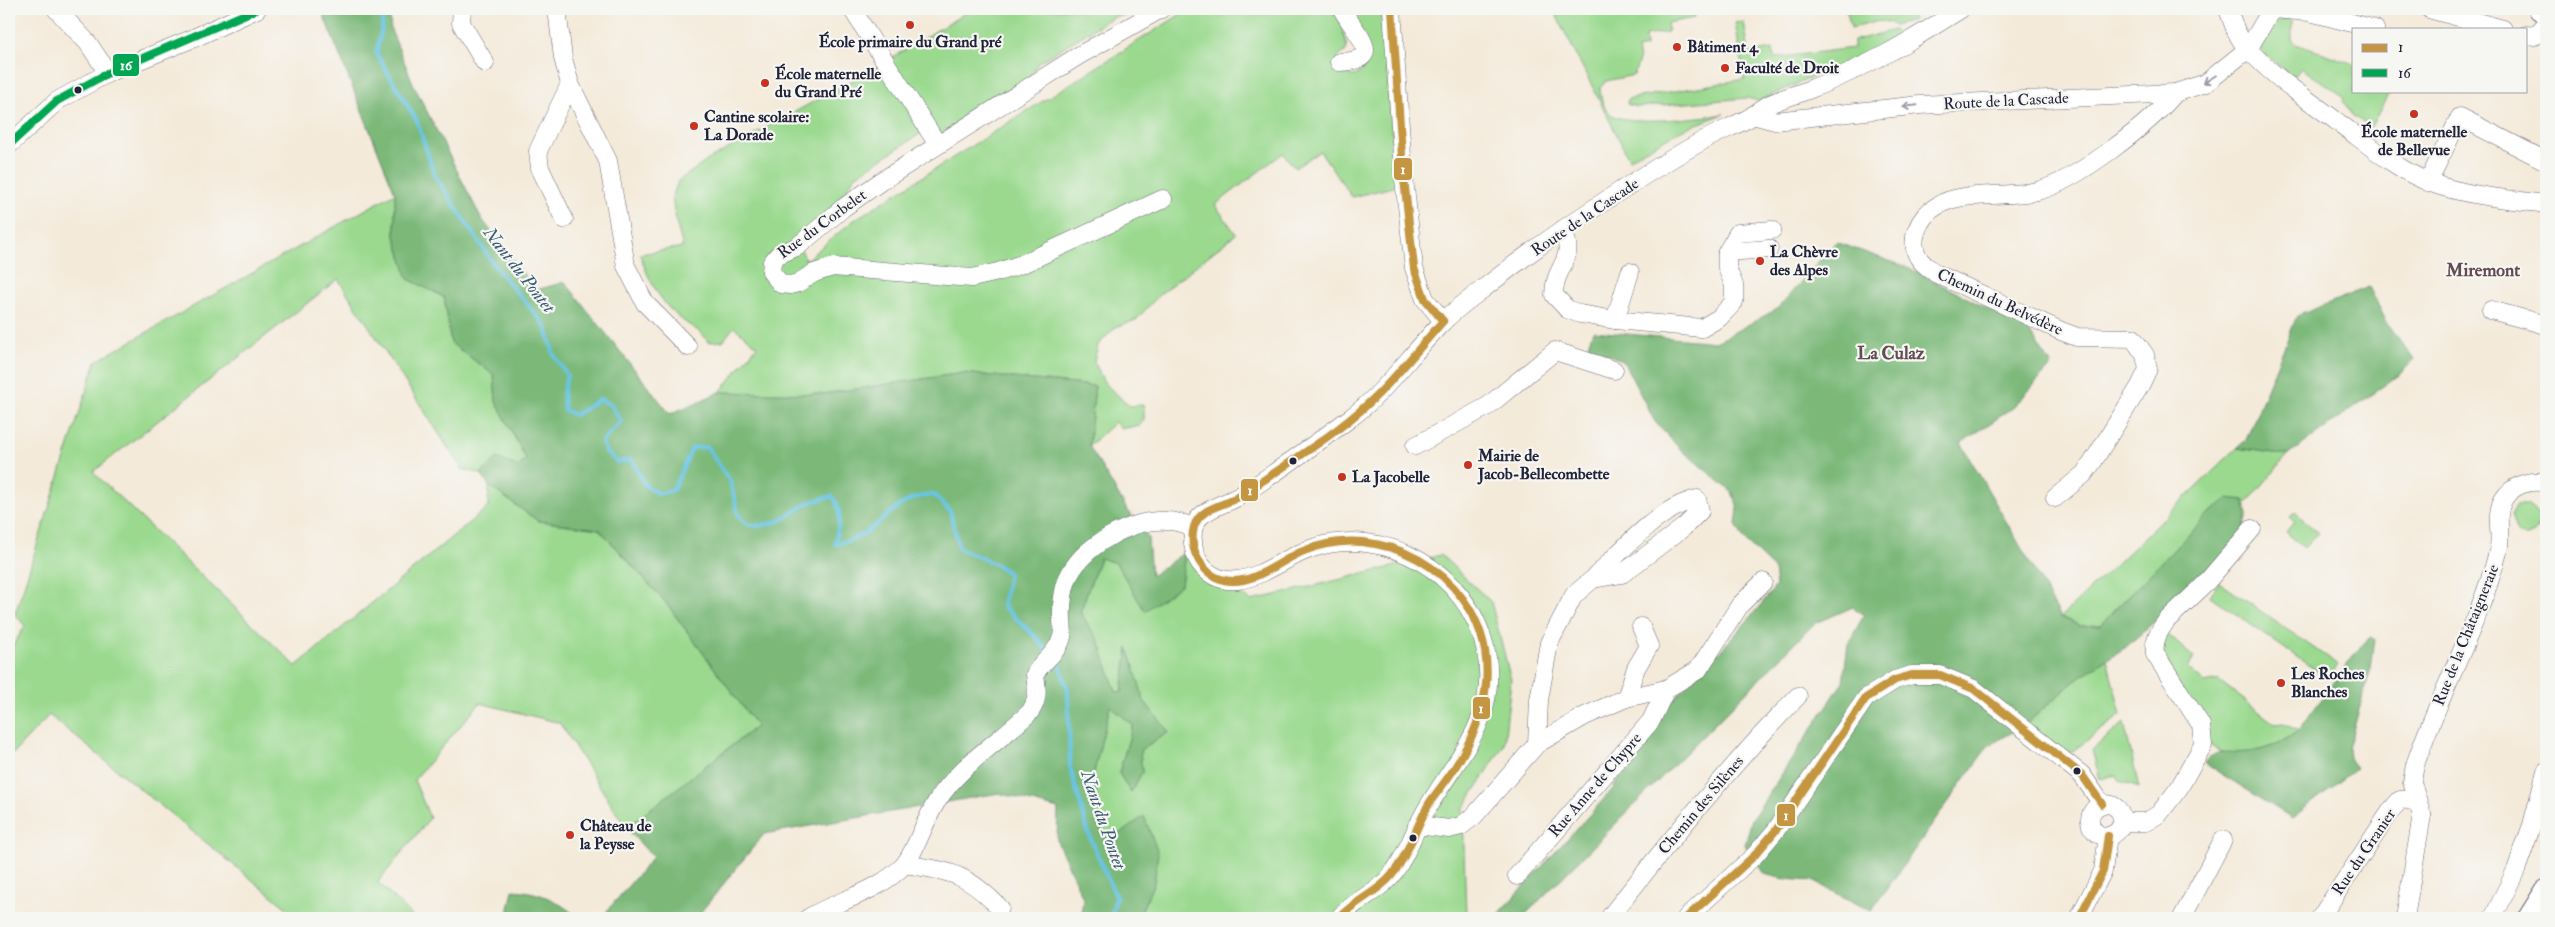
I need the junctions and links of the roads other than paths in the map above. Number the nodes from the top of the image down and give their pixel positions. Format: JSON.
{"nodes":[{"id":1,"x":56,"y":9,"type":"edge"},
{"id":2,"x":256,"y":9,"type":"edge"},
{"id":3,"x":462,"y":9,"type":"edge"},
{"id":4,"x":557,"y":9,"type":"edge"},
{"id":5,"x":852,"y":9,"type":"edge"},
{"id":6,"x":1161,"y":9,"type":"edge"},
{"id":7,"x":1342,"y":9,"type":"edge"},
{"id":8,"x":1392,"y":9,"type":"edge"},
{"id":9,"x":1961,"y":9,"type":"edge"},
{"id":10,"x":2228,"y":9,"type":"edge"},
{"id":11,"x":2272,"y":9,"type":"edge"},
{"id":12,"x":2429,"y":9,"type":"edge"},
{"id":13,"x":2540,"y":9,"type":"edge"},
{"id":14,"x":2546,"y":12,"type":"edge"},
{"id":15,"x":2546,"y":24,"type":"edge"},
{"id":16,"x":2371,"y":28,"type":"edge"},
{"id":17,"x":2499,"y":28,"type":"edge"},
{"id":18,"x":2528,"y":35,"type":"edge"},
{"id":19,"x":2248,"y":49,"type":"junction"},
{"id":20,"x":1339,"y":62,"type":"dead end"},
{"id":21,"x":485,"y":63,"type":"dead end"},
{"id":22,"x":108,"y":73,"type":"junction"},
{"id":23,"x":570,"y":84,"type":"junction"},
{"id":24,"x":2175,"y":93,"type":"junction"},
{"id":25,"x":1753,"y":115,"type":"junction"},
{"id":26,"x":9,"y":145,"type":"edge"},
{"id":27,"x":938,"y":145,"type":"junction"},
{"id":28,"x":2546,"y":161,"type":"edge"},
{"id":29,"x":2428,"y":182,"type":"junction"},
{"id":30,"x":1163,"y":199,"type":"dead end"},
{"id":31,"x":2546,"y":204,"type":"edge"},
{"id":32,"x":564,"y":219,"type":"dead end"},
{"id":33,"x":1563,"y":229,"type":"junction"},
{"id":34,"x":1772,"y":230,"type":"dead end"},
{"id":35,"x":1769,"y":249,"type":"dead end"},
{"id":36,"x":1726,"y":252,"type":"junction"},
{"id":37,"x":1630,"y":272,"type":"dead end"},
{"id":38,"x":2491,"y":310,"type":"dead end"},
{"id":39,"x":1615,"y":320,"type":"junction"},
{"id":40,"x":1443,"y":321,"type":"junction"},
{"id":41,"x":2546,"y":325,"type":"edge"},
{"id":42,"x":688,"y":347,"type":"dead end"},
{"id":43,"x":1614,"y":370,"type":"dead end"},
{"id":44,"x":1415,"y":446,"type":"dead end"},
{"id":45,"x":2546,"y":483,"type":"edge"},
{"id":46,"x":2055,"y":498,"type":"dead end"},
{"id":47,"x":1194,"y":526,"type":"junction"},
{"id":48,"x":2252,"y":529,"type":"dead end"},
{"id":49,"x":1593,"y":579,"type":"junction"},
{"id":50,"x":1764,"y":582,"type":"dead end"},
{"id":51,"x":1641,"y":627,"type":"dead end"},
{"id":52,"x":1666,"y":690,"type":"junction"},
{"id":53,"x":1798,"y":696,"type":"dead end"},
{"id":54,"x":1626,"y":698,"type":"junction"},
{"id":55,"x":1537,"y":744,"type":"junction"},
{"id":56,"x":2546,"y":771,"type":"edge"},
{"id":57,"x":1431,"y":802,"type":"junction"},
{"id":58,"x":2102,"y":804,"type":"junction"},
{"id":59,"x":2422,"y":815,"type":"junction"},
{"id":60,"x":2122,"y":822,"type":"junction"},
{"id":61,"x":1417,"y":825,"type":"junction"},
{"id":62,"x":1460,"y":826,"type":"junction"},
{"id":63,"x":2108,"y":836,"type":"junction"},
{"id":64,"x":2224,"y":840,"type":"dead end"},
{"id":65,"x":905,"y":864,"type":"junction"},
{"id":66,"x":1517,"y":876,"type":"dead end"},
{"id":67,"x":2546,"y":891,"type":"edge"},
{"id":68,"x":1000,"y":908,"type":"dead end"},
{"id":69,"x":808,"y":918,"type":"edge"},
{"id":70,"x":1339,"y":918,"type":"edge"},
{"id":71,"x":1610,"y":918,"type":"edge"},
{"id":72,"x":1686,"y":918,"type":"edge"},
{"id":73,"x":2079,"y":918,"type":"edge"},
{"id":74,"x":2182,"y":918,"type":"edge"},
{"id":75,"x":2320,"y":918,"type":"edge"},
{"id":76,"x":2405,"y":918,"type":"edge"},
{"id":77,"x":2493,"y":918,"type":"edge"},
{"id":78,"x":2529,"y":918,"type":"edge"}],
"edges":[{"from":1,"to":22,"type":"street"},
{"from":2,"to":22,"type":"street"},
{"from":3,"to":21,"type":"street"},
{"from":4,"to":23,"type":"street"},
{"from":5,"to":27,"type":"street"},
{"from":6,"to":27,"type":"street","name":"Rue du Corbelet"},
{"from":7,"to":20,"type":"street"},
{"from":8,"to":40,"type":"street"},
{"from":9,"to":25,"type":"street","name":"Route de la Cascade"},
{"from":10,"to":19,"type":"street"},
{"from":11,"to":16,"type":"street"},
{"from":11,"to":19,"type":"street"},
{"from":12,"to":17,"type":"street"},
{"from":13,"to":14,"type":"main road"},
{"from":15,"to":18,"type":"street"},
{"from":19,"to":24,"type":"street","name":"Route de la Cascade","one_way":true},
{"from":19,"to":29,"type":"street"},
{"from":22,"to":26,"type":"street"},
{"from":23,"to":32,"type":"street"},
{"from":23,"to":42,"type":"street"},
{"from":24,"to":25,"type":"street","name":"Route de la Cascade","one_way":true},
{"from":24,"to":46,"type":"street","name":"Chemin du Belvédère"},
{"from":25,"to":33,"type":"street","name":"Route de la Cascade"},
{"from":27,"to":30,"type":"street","name":"Rue du Corbelet"},
{"from":28,"to":29,"type":"street"},
{"from":29,"to":31,"type":"street"},
{"from":33,"to":39,"type":"street"},
{"from":33,"to":40,"type":"street","name":"Route de la Cascade"},
{"from":34,"to":36,"type":"street"},
{"from":35,"to":36,"type":"street"},
{"from":36,"to":39,"type":"street"},
{"from":37,"to":39,"type":"street"},
{"from":38,"to":41,"type":"street"},
{"from":40,"to":47,"type":"street","name":"Route de la Cascade"},
{"from":43,"to":44,"type":"street"},
{"from":45,"to":59,"type":"street","name":"Rue de la Châtaigneraie"},
{"from":47,"to":57,"type":"street"},
{"from":47,"to":65,"type":"street"},
{"from":48,"to":60,"type":"street"},
{"from":49,"to":49,"type":"street"},
{"from":49,"to":55,"type":"street"},
{"from":50,"to":52,"type":"street"},
{"from":51,"to":54,"type":"street"},
{"from":52,"to":54,"type":"street"},
{"from":52,"to":66,"type":"street","name":"Rue Anne de Chypre"},
{"from":53,"to":71,"type":"street","name":"Chemin des Silènes"},
{"from":54,"to":55,"type":"street"},
{"from":55,"to":62,"type":"street"},
{"from":56,"to":77,"type":"street"},
{"from":57,"to":61,"type":"street"},
{"from":57,"to":62,"type":"street"},
{"from":58,"to":60,"type":"street"},
{"from":58,"to":63,"type":"street"},
{"from":58,"to":72,"type":"street"},
{"from":59,"to":75,"type":"street","name":"Rue du Granier"},
{"from":59,"to":76,"type":"street","name":"Rue du Granier"},
{"from":60,"to":63,"type":"street"},
{"from":61,"to":62,"type":"street"},
{"from":61,"to":70,"type":"street"},
{"from":63,"to":73,"type":"street"},
{"from":64,"to":74,"type":"street"},
{"from":65,"to":68,"type":"street"},
{"from":65,"to":69,"type":"street"},
{"from":67,"to":78,"type":"main road"}]}
